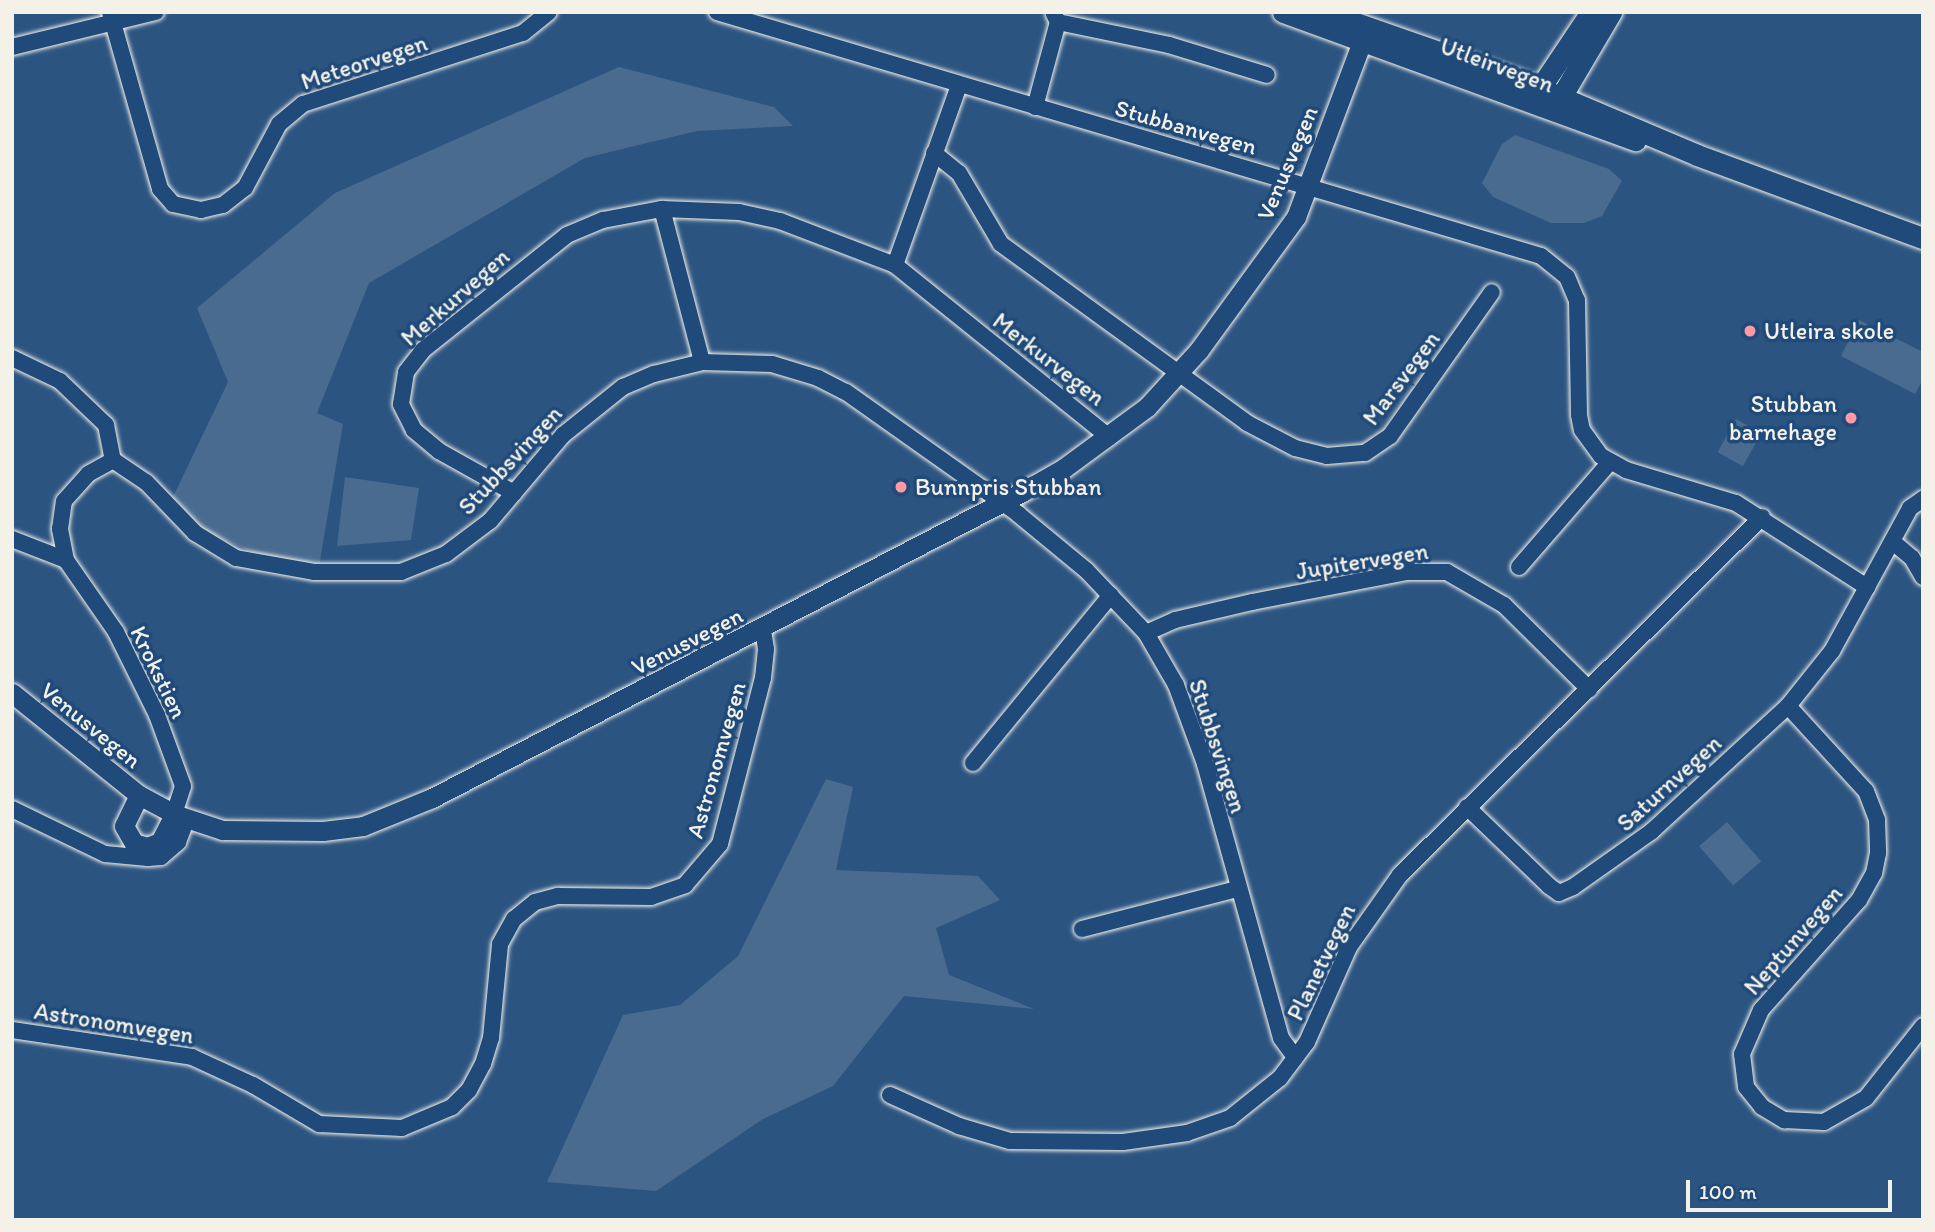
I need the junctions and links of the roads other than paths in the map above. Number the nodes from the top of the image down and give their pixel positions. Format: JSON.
{"nodes":[{"id":1,"x":156,"y":12,"type":"edge"},
{"id":2,"x":549,"y":12,"type":"edge"},
{"id":3,"x":717,"y":12,"type":"edge"},
{"id":4,"x":1283,"y":12,"type":"edge"},
{"id":5,"x":1324,"y":12,"type":"edge"},
{"id":6,"x":1591,"y":12,"type":"edge"},
{"id":7,"x":1611,"y":12,"type":"edge"},
{"id":8,"x":1055,"y":17,"type":"edge"},
{"id":9,"x":112,"y":19,"type":"edge"},
{"id":10,"x":772,"y":19,"type":"edge"},
{"id":11,"x":1364,"y":35,"type":"junction"},
{"id":12,"x":12,"y":47,"type":"edge"},
{"id":13,"x":1267,"y":75,"type":"dead end"},
{"id":14,"x":959,"y":85,"type":"junction"},
{"id":15,"x":1561,"y":97,"type":"junction"},
{"id":16,"x":1541,"y":99,"type":"junction"},
{"id":17,"x":1035,"y":107,"type":"junction"},
{"id":18,"x":934,"y":153,"type":"junction"},
{"id":19,"x":1697,"y":155,"type":"junction"},
{"id":20,"x":1308,"y":188,"type":"junction"},
{"id":21,"x":662,"y":209,"type":"junction"},
{"id":22,"x":1923,"y":238,"type":"edge"},
{"id":23,"x":895,"y":265,"type":"junction"},
{"id":24,"x":1492,"y":292,"type":"dead end"},
{"id":25,"x":12,"y":358,"type":"edge"},
{"id":26,"x":702,"y":362,"type":"junction"},
{"id":27,"x":1181,"y":374,"type":"junction"},
{"id":28,"x":1109,"y":437,"type":"junction"},
{"id":29,"x":113,"y":460,"type":"junction"},
{"id":30,"x":1610,"y":462,"type":"junction"},
{"id":31,"x":514,"y":493,"type":"junction"},
{"id":32,"x":1923,"y":499,"type":"edge"},
{"id":33,"x":999,"y":504,"type":"junction"},
{"id":34,"x":1762,"y":517,"type":"junction"},
{"id":35,"x":12,"y":540,"type":"edge"},
{"id":36,"x":1893,"y":542,"type":"junction"},
{"id":37,"x":66,"y":559,"type":"junction"},
{"id":38,"x":1519,"y":567,"type":"dead end"},
{"id":39,"x":1923,"y":577,"type":"edge"},
{"id":40,"x":1867,"y":587,"type":"junction"},
{"id":41,"x":1111,"y":594,"type":"junction"},
{"id":42,"x":763,"y":629,"type":"junction"},
{"id":43,"x":1146,"y":633,"type":"junction"},
{"id":44,"x":1589,"y":688,"type":"junction"},
{"id":45,"x":12,"y":693,"type":"edge"},
{"id":46,"x":1788,"y":706,"type":"junction"},
{"id":47,"x":972,"y":763,"type":"dead end"},
{"id":48,"x":139,"y":795,"type":"junction"},
{"id":49,"x":1467,"y":807,"type":"junction"},
{"id":50,"x":12,"y":809,"type":"edge"},
{"id":51,"x":181,"y":816,"type":"junction"},
{"id":52,"x":1237,"y":888,"type":"junction"},
{"id":53,"x":1082,"y":929,"type":"dead end"},
{"id":54,"x":1923,"y":1026,"type":"edge"},
{"id":55,"x":12,"y":1030,"type":"edge"},
{"id":56,"x":1295,"y":1058,"type":"junction"},
{"id":57,"x":890,"y":1095,"type":"dead end"}],
"edges":[{"from":1,"to":9,"type":"street"},
{"from":2,"to":9,"type":"street","name":"Meteorvegen"},
{"from":3,"to":10,"type":"street","name":"Stubbanvegen"},
{"from":4,"to":11,"type":"main road","name":"Utleirvegen"},
{"from":5,"to":11,"type":"main road","name":"Utleirvegen"},
{"from":6,"to":16,"type":"main road"},
{"from":7,"to":15,"type":"main road"},
{"from":8,"to":13,"type":"street"},
{"from":8,"to":17,"type":"street"},
{"from":9,"to":12,"type":"street"},
{"from":10,"to":14,"type":"street","name":"Stubbanvegen"},
{"from":11,"to":16,"type":"main road","name":"Utleirvegen"},
{"from":11,"to":20,"type":"street","name":"Venusvegen"},
{"from":14,"to":17,"type":"street","name":"Stubbanvegen"},
{"from":14,"to":18,"type":"street"},
{"from":15,"to":16,"type":"main road"},
{"from":15,"to":19,"type":"main road","name":"Utleirvegen"},
{"from":16,"to":19,"type":"main road","name":"Utleirvegen"},
{"from":17,"to":20,"type":"street","name":"Stubbanvegen"},
{"from":18,"to":23,"type":"street"},
{"from":18,"to":27,"type":"street"},
{"from":19,"to":22,"type":"main road","name":"Utleirvegen"},
{"from":20,"to":27,"type":"street","name":"Venusvegen"},
{"from":20,"to":30,"type":"street","name":"Stubbanvegen"},
{"from":21,"to":23,"type":"street","name":"Merkurvegen"},
{"from":21,"to":26,"type":"street"},
{"from":21,"to":31,"type":"street","name":"Merkurvegen"},
{"from":23,"to":28,"type":"street","name":"Merkurvegen"},
{"from":24,"to":27,"type":"street","name":"Marsvegen"},
{"from":25,"to":29,"type":"street"},
{"from":26,"to":31,"type":"street","name":"Stubbsvingen"},
{"from":26,"to":33,"type":"street","name":"Stubbsvingen"},
{"from":27,"to":28,"type":"street","name":"Venusvegen"},
{"from":28,"to":33,"type":"street","name":"Venusvegen"},
{"from":29,"to":31,"type":"street","name":"Stubbsvingen"},
{"from":29,"to":37,"type":"street","name":"Krokstien"},
{"from":30,"to":34,"type":"street","name":"Stubbanvegen"},
{"from":30,"to":38,"type":"street"},
{"from":32,"to":36,"type":"street"},
{"from":33,"to":41,"type":"street","name":"Stubbsvingen"},
{"from":33,"to":42,"type":"street","name":"Venusvegen"},
{"from":34,"to":40,"type":"street","name":"Stubbanvegen"},
{"from":34,"to":44,"type":"street","name":"Planetvegen"},
{"from":35,"to":37,"type":"street"},
{"from":36,"to":39,"type":"street"},
{"from":36,"to":40,"type":"street"},
{"from":37,"to":51,"type":"street","name":"Krokstien"},
{"from":40,"to":46,"type":"street","name":"Saturnvegen"},
{"from":41,"to":43,"type":"street","name":"Stubbsvingen"},
{"from":41,"to":47,"type":"street"},
{"from":42,"to":51,"type":"street","name":"Venusvegen"},
{"from":42,"to":55,"type":"street","name":"Astronomvegen"},
{"from":43,"to":44,"type":"street","name":"Jupitervegen"},
{"from":43,"to":52,"type":"street","name":"Stubbsvingen"},
{"from":44,"to":49,"type":"street","name":"Planetvegen"},
{"from":45,"to":48,"type":"street","name":"Venusvegen"},
{"from":46,"to":49,"type":"street","name":"Saturnvegen"},
{"from":46,"to":54,"type":"street","name":"Neptunvegen"},
{"from":48,"to":51,"type":"street","name":"Venusvegen"},
{"from":48,"to":51,"type":"street","name":"Venusvegen"},
{"from":49,"to":56,"type":"street","name":"Planetvegen"},
{"from":50,"to":51,"type":"street","name":"Krokstien"},
{"from":52,"to":53,"type":"street"},
{"from":52,"to":56,"type":"street","name":"Stubbsvingen"},
{"from":56,"to":57,"type":"street","name":"Planetvegen"}]}
